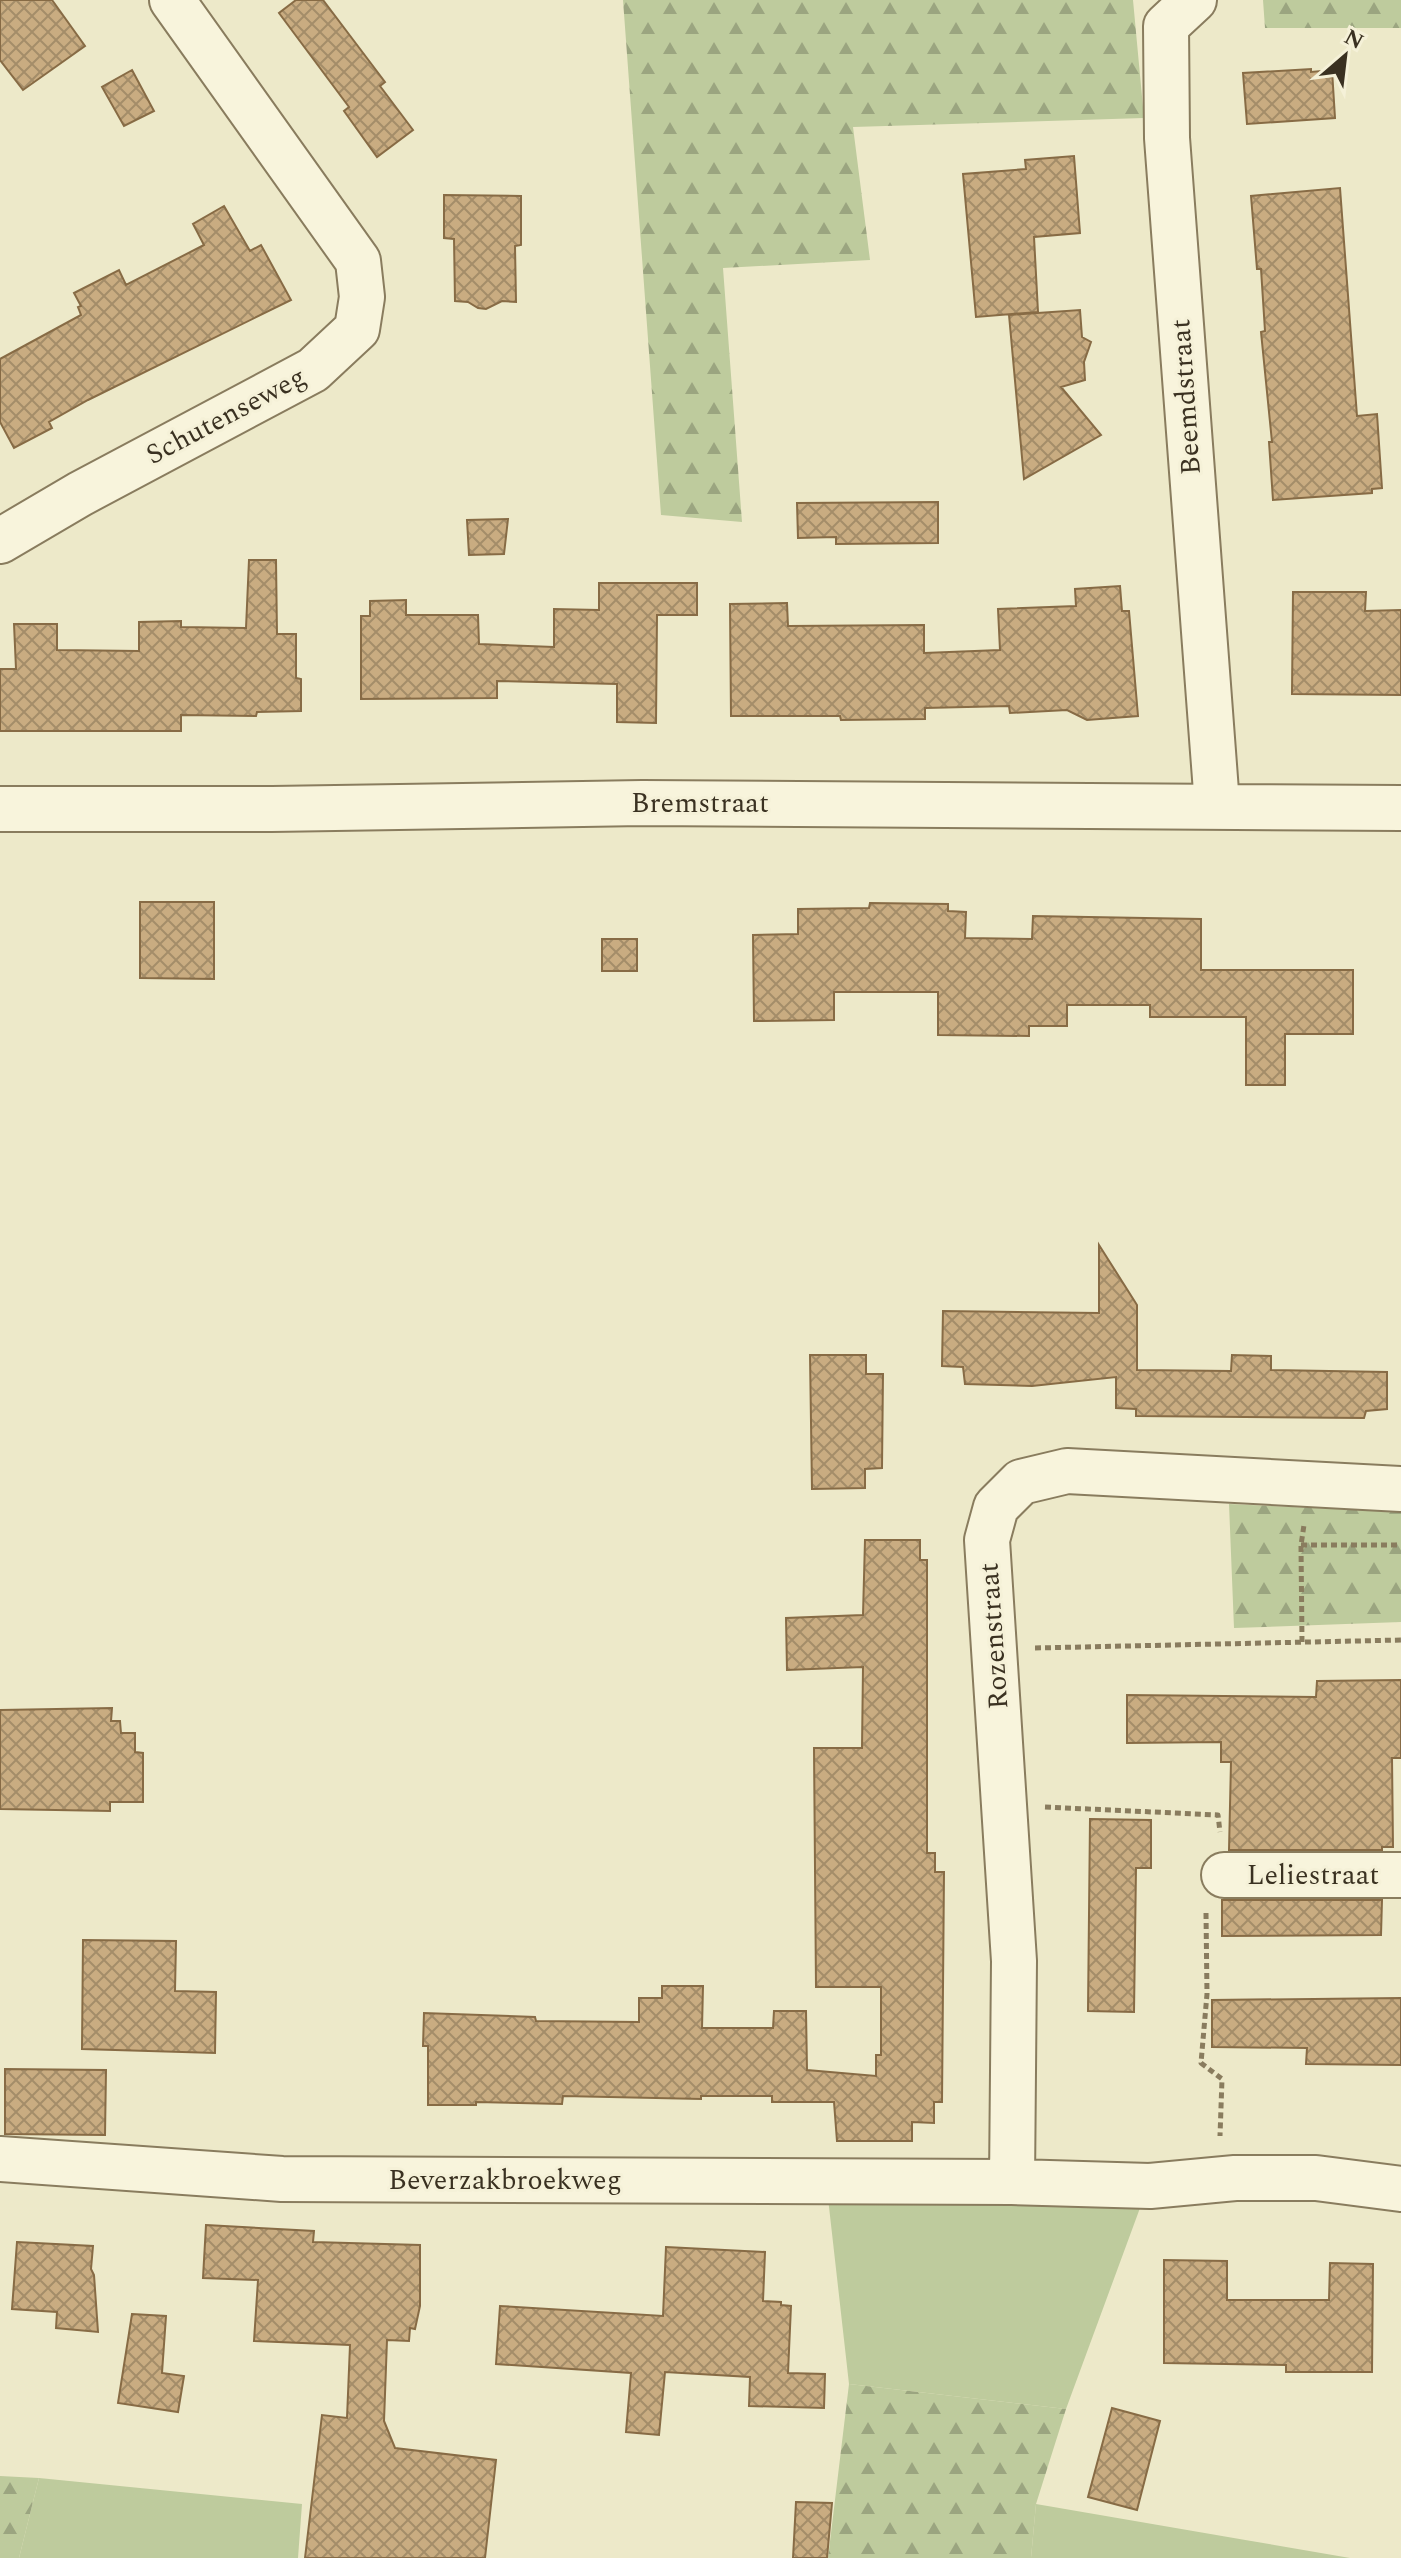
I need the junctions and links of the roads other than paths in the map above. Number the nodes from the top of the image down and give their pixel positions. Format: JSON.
{"nodes":[{"id":1,"x":172,"y":0,"type":"edge"},
{"id":2,"x":1194,"y":0,"type":"edge"},
{"id":3,"x":0,"y":541,"type":"edge"},
{"id":4,"x":1217,"y":805,"type":"junction"},
{"id":5,"x":1401,"y":808,"type":"edge"},
{"id":6,"x":0,"y":809,"type":"edge"},
{"id":7,"x":1401,"y":1489,"type":"edge"},
{"id":8,"x":1224,"y":1875,"type":"road end"},
{"id":9,"x":1401,"y":1875,"type":"edge"},
{"id":10,"x":0,"y":2159,"type":"edge"},
{"id":11,"x":1012,"y":2182,"type":"junction"},
{"id":12,"x":1401,"y":2189,"type":"edge"}],
"edges":[{"from":1,"to":3,"type":"street","name":"Schutenseweg"},
{"from":2,"to":4,"type":"street","name":"Beemdstraat"},
{"from":4,"to":5,"type":"street","name":"Bremstraat"},
{"from":4,"to":6,"type":"street","name":"Bremstraat"},
{"from":7,"to":11,"type":"street","name":"Rozenstraat"},
{"from":8,"to":9,"type":"street","name":"Leliestraat"},
{"from":10,"to":11,"type":"street","name":"Beverzakbroekweg"},
{"from":11,"to":12,"type":"street","name":"Beverzakbroekweg"}]}
